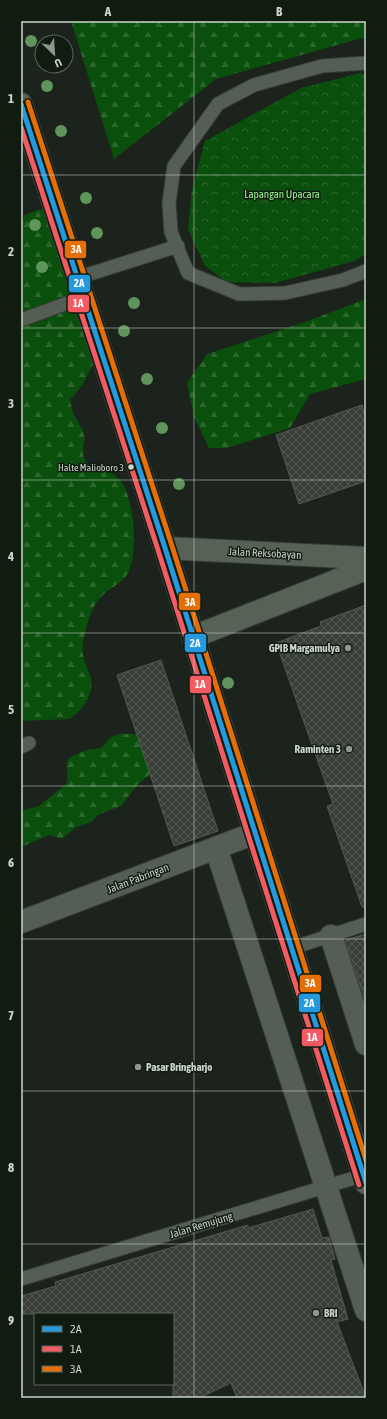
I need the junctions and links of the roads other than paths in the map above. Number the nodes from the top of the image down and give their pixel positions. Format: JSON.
{"nodes":[{"id":1,"x":366,"y":63,"type":"edge"},
{"id":2,"x":21,"y":104,"type":"edge"},
{"id":3,"x":178,"y":246,"type":"junction"},
{"id":4,"x":366,"y":271,"type":"edge"},
{"id":5,"x":80,"y":287,"type":"junction"},
{"id":6,"x":21,"y":320,"type":"edge"},
{"id":7,"x":165,"y":548,"type":"junction"},
{"id":8,"x":366,"y":558,"type":"edge"},
{"id":9,"x":366,"y":569,"type":"edge"},
{"id":10,"x":193,"y":637,"type":"junction"},
{"id":11,"x":255,"y":833,"type":"junction"},
{"id":12,"x":216,"y":848,"type":"junction"},
{"id":13,"x":21,"y":922,"type":"edge"},
{"id":14,"x":366,"y":924,"type":"edge"},
{"id":15,"x":331,"y":936,"type":"junction"},
{"id":16,"x":292,"y":948,"type":"junction"},
{"id":17,"x":366,"y":1044,"type":"edge"},
{"id":18,"x":365,"y":1179,"type":"edge"},
{"id":19,"x":326,"y":1187,"type":"junction"},
{"id":20,"x":21,"y":1279,"type":"edge"},
{"id":21,"x":366,"y":1310,"type":"edge"}],
"edges":[{"from":1,"to":3,"type":"lane"},
{"from":2,"to":5,"type":"main road"},
{"from":3,"to":4,"type":"lane"},
{"from":3,"to":5,"type":"lane"},
{"from":5,"to":6,"type":"lane"},
{"from":5,"to":7,"type":"main road"},
{"from":7,"to":8,"type":"main road","name":"Jalan Reksobayan"},
{"from":7,"to":10,"type":"main road"},
{"from":9,"to":10,"type":"main road"},
{"from":10,"to":11,"type":"main road"},
{"from":11,"to":12,"type":"street","name":"Jalan Pabringan"},
{"from":11,"to":16,"type":"main road"},
{"from":12,"to":13,"type":"street","name":"Jalan Pabringan"},
{"from":12,"to":19,"type":"street"},
{"from":14,"to":15,"type":"lane"},
{"from":15,"to":16,"type":"lane"},
{"from":15,"to":17,"type":"street"},
{"from":16,"to":18,"type":"main road"},
{"from":18,"to":19,"type":"lane","name":"Jalan Remujung"},
{"from":19,"to":20,"type":"lane","name":"Jalan Remujung"},
{"from":19,"to":21,"type":"street"}]}
